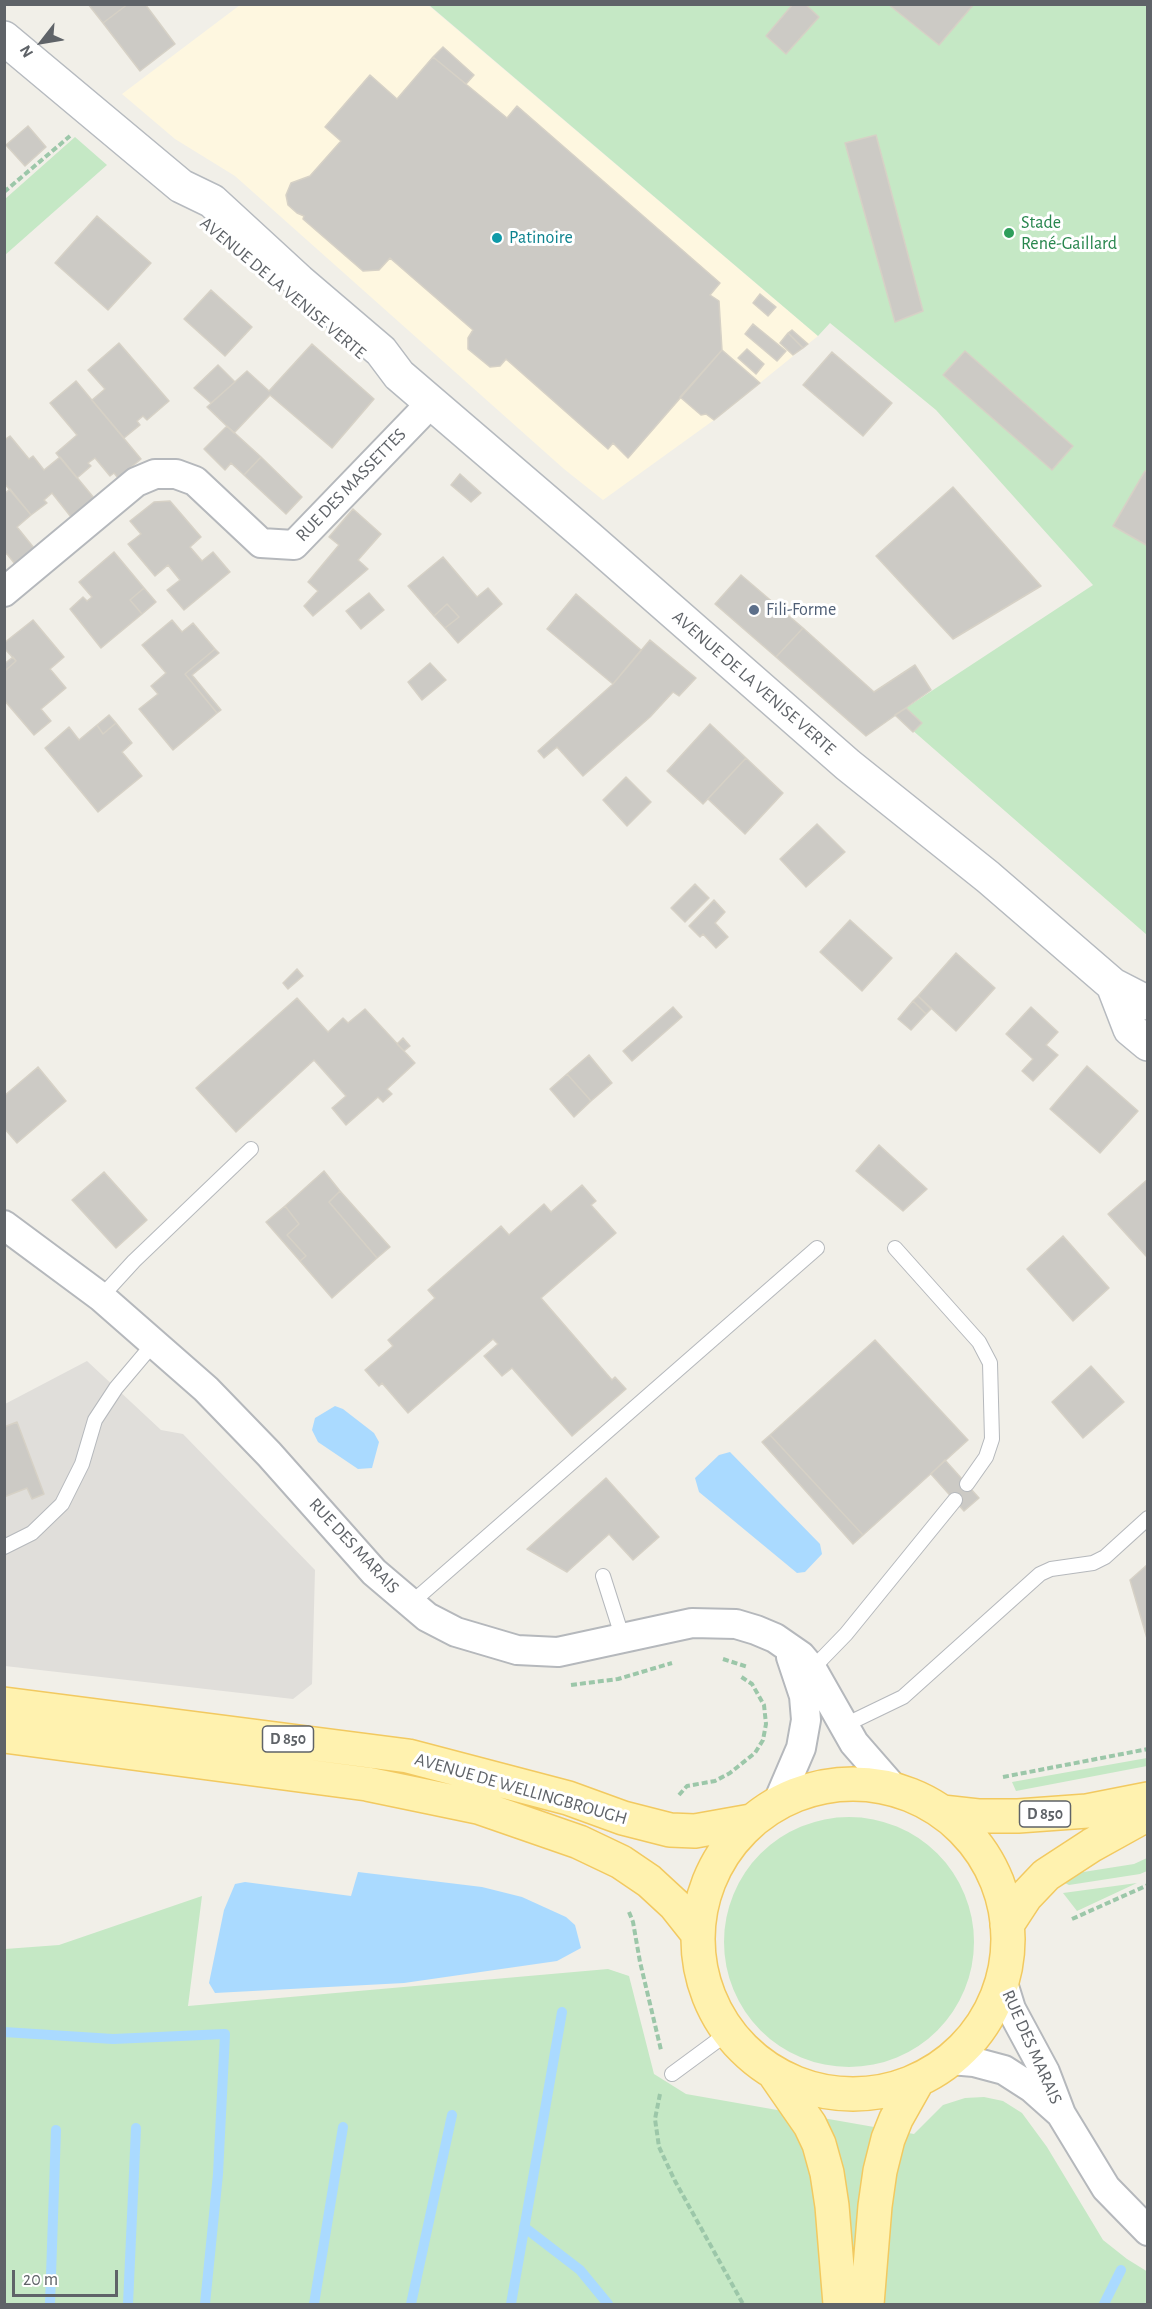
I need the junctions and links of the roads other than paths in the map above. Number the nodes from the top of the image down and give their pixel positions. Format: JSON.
{"nodes":[{"id":1,"x":4,"y":38,"type":"edge"},
{"id":2,"x":432,"y":402,"type":"junction"},
{"id":3,"x":4,"y":592,"type":"edge"},
{"id":4,"x":1113,"y":985,"type":"junction"},
{"id":5,"x":1148,"y":1004,"type":"edge"},
{"id":6,"x":1148,"y":1044,"type":"edge"},
{"id":7,"x":251,"y":1149,"type":"dead end"},
{"id":8,"x":4,"y":1225,"type":"edge"},
{"id":9,"x":817,"y":1248,"type":"dead end"},
{"id":10,"x":895,"y":1248,"type":"dead end"},
{"id":11,"x":101,"y":1297,"type":"junction"},
{"id":12,"x":154,"y":1343,"type":"junction"},
{"id":13,"x":967,"y":1484,"type":"dead end"},
{"id":14,"x":955,"y":1500,"type":"dead end"},
{"id":15,"x":1148,"y":1518,"type":"edge"},
{"id":16,"x":4,"y":1547,"type":"edge"},
{"id":17,"x":603,"y":1576,"type":"dead end"},
{"id":18,"x":410,"y":1605,"type":"junction"},
{"id":19,"x":623,"y":1639,"type":"junction"},
{"id":20,"x":804,"y":1680,"type":"junction"},
{"id":21,"x":4,"y":1704,"type":"edge"},
{"id":22,"x":845,"y":1725,"type":"junction"},
{"id":23,"x":4,"y":1736,"type":"edge"},
{"id":24,"x":895,"y":1790,"type":"junction"},
{"id":25,"x":1148,"y":1799,"type":"edge"},
{"id":26,"x":764,"y":1812,"type":"junction"},
{"id":27,"x":942,"y":1812,"type":"junction"},
{"id":28,"x":1148,"y":1814,"type":"edge"},
{"id":29,"x":1007,"y":1925,"type":"junction"},
{"id":30,"x":698,"y":1934,"type":"junction"},
{"id":31,"x":1002,"y":1980,"type":"junction"},
{"id":32,"x":729,"y":2032,"type":"junction"},
{"id":33,"x":951,"y":2060,"type":"junction"},
{"id":34,"x":774,"y":2073,"type":"junction"},
{"id":35,"x":672,"y":2074,"type":"road end"},
{"id":36,"x":918,"y":2080,"type":"junction"},
{"id":37,"x":1061,"y":2114,"type":"junction"},
{"id":38,"x":1148,"y":2231,"type":"edge"},
{"id":39,"x":840,"y":2304,"type":"edge"},
{"id":40,"x":867,"y":2304,"type":"edge"}],
"edges":[{"from":1,"to":2,"type":"main road","name":"AVENUE DE LA VENISE VERTE"},
{"from":2,"to":3,"type":"street","name":"RUE DES MASSETTES"},
{"from":2,"to":4,"type":"main road","name":"AVENUE DE LA VENISE VERTE"},
{"from":4,"to":5,"type":"main road","name":"AVENUE DE LA VENISE VERTE"},
{"from":4,"to":6,"type":"main road","name":"AVENUE DE LA VENISE VERTE"},
{"from":7,"to":11,"type":"lane"},
{"from":8,"to":11,"type":"street","name":"RUE DES MARAIS"},
{"from":9,"to":18,"type":"lane"},
{"from":10,"to":13,"type":"lane"},
{"from":11,"to":12,"type":"street","name":"RUE DES MARAIS"},
{"from":12,"to":16,"type":"lane"},
{"from":12,"to":18,"type":"street","name":"RUE DES MARAIS"},
{"from":14,"to":20,"type":"lane"},
{"from":15,"to":22,"type":"lane"},
{"from":17,"to":19,"type":"lane"},
{"from":18,"to":19,"type":"street","name":"RUE DES MARAIS"},
{"from":19,"to":20,"type":"street","name":"RUE DES MARAIS"},
{"from":20,"to":22,"type":"street","name":"RUE DES MARAIS"},
{"from":20,"to":26,"type":"street"},
{"from":21,"to":26,"type":"main road","name":"AVENUE DE WELLINGBROUGH","number":"D 850"},
{"from":22,"to":24,"type":"street","name":"RUE DES MARAIS"},
{"from":23,"to":30,"type":"main road","name":"AVENUE DE WELLINGBROUGH","number":"D 850"},
{"from":24,"to":26,"type":"main road"},
{"from":24,"to":27,"type":"main road"},
{"from":25,"to":27,"type":"main road","number":"D 850"},
{"from":26,"to":30,"type":"main road"},
{"from":27,"to":29,"type":"main road"},
{"from":28,"to":29,"type":"main road","number":"D 850"},
{"from":29,"to":31,"type":"main road"},
{"from":30,"to":32,"type":"main road"},
{"from":31,"to":33,"type":"main road"},
{"from":31,"to":37,"type":"street","name":"RUE DES MARAIS"},
{"from":32,"to":34,"type":"main road"},
{"from":32,"to":35,"type":"lane"},
{"from":33,"to":36,"type":"main road"},
{"from":33,"to":37,"type":"street","name":"RUE DES MARAIS"},
{"from":34,"to":36,"type":"main road"},
{"from":34,"to":39,"type":"main road"},
{"from":36,"to":40,"type":"main road"},
{"from":37,"to":38,"type":"street","name":"RUE DES MARAIS"}]}
